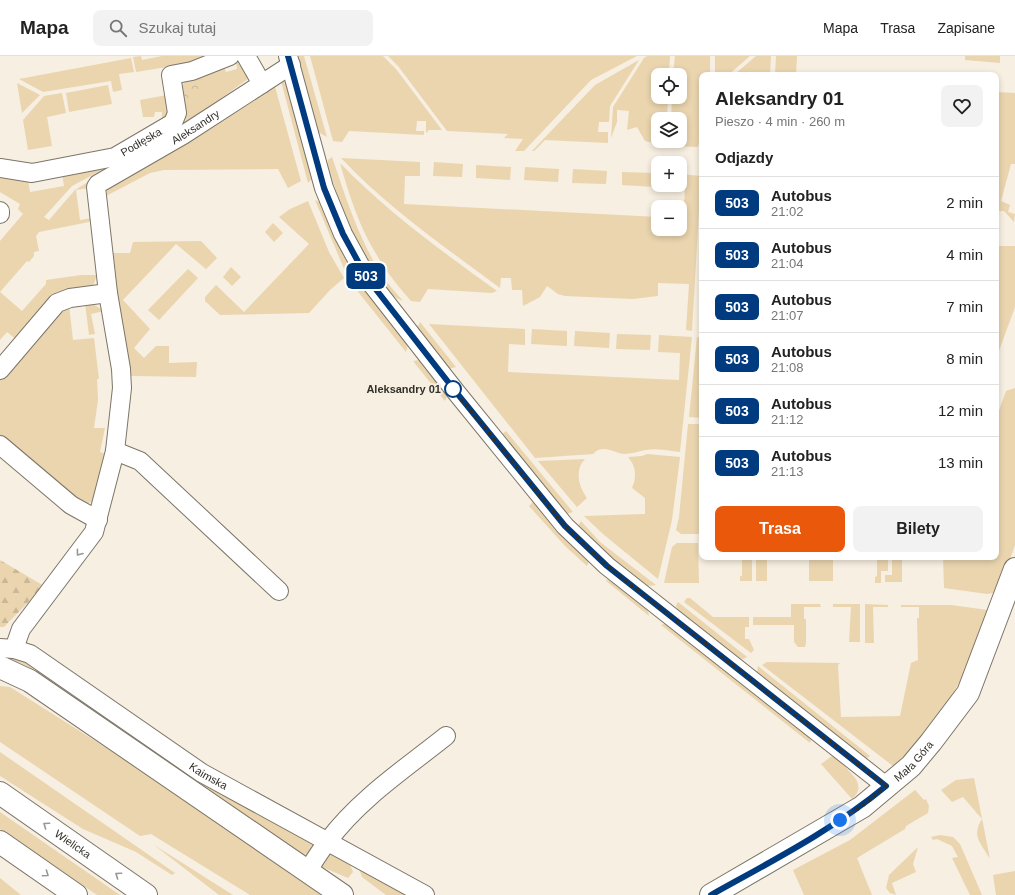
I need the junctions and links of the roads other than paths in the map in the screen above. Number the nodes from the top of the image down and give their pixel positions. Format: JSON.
{"nodes":[{"id":1,"x":230,"y":56,"type":"edge"},
{"id":2,"x":246,"y":56,"type":"edge"},
{"id":3,"x":290,"y":61,"type":"edge"},
{"id":4,"x":262,"y":84,"type":"junction"},
{"id":5,"x":0,"y":168,"type":"edge"},
{"id":6,"x":108,"y":293,"type":"junction"},
{"id":7,"x":0,"y":370,"type":"edge"},
{"id":8,"x":0,"y":445,"type":"edge"},
{"id":9,"x":115,"y":451,"type":"junction"},
{"id":10,"x":98,"y":520,"type":"junction"},
{"id":11,"x":1015,"y":569,"type":"edge"},
{"id":12,"x":279,"y":590,"type":"dead end"},
{"id":13,"x":7,"y":648,"type":"edge"},
{"id":14,"x":5,"y":671,"type":"edge"},
{"id":15,"x":446,"y":736,"type":"dead end"},
{"id":16,"x":886,"y":786,"type":"junction"},
{"id":17,"x":0,"y":793,"type":"edge"},
{"id":18,"x":328,"y":841,"type":"junction"},
{"id":19,"x":0,"y":842,"type":"edge"},
{"id":20,"x":307,"y":872,"type":"junction"},
{"id":21,"x":76,"y":895,"type":"edge"},
{"id":22,"x":146,"y":895,"type":"edge"},
{"id":23,"x":342,"y":895,"type":"edge"},
{"id":24,"x":425,"y":895,"type":"edge"},
{"id":25,"x":710,"y":895,"type":"edge"}],
"edges":[{"from":1,"to":5,"type":"street","name":"Podłęska"},
{"from":2,"to":4,"type":"street"},
{"from":3,"to":4,"type":"street","name":"Aleksandry"},
{"from":3,"to":16,"type":"street","name":"Aleksandry"},
{"from":4,"to":6,"type":"street","name":"Aleksandry"},
{"from":6,"to":7,"type":"street"},
{"from":6,"to":9,"type":"street"},
{"from":8,"to":10,"type":"street"},
{"from":9,"to":10,"type":"street"},
{"from":9,"to":12,"type":"street"},
{"from":10,"to":13,"type":"street","one_way":true},
{"from":11,"to":16,"type":"main road","name":"Mała Góra"},
{"from":13,"to":18,"type":"street","name":"Kaimska"},
{"from":14,"to":20,"type":"main road"},
{"from":15,"to":18,"type":"street"},
{"from":16,"to":25,"type":"main road","name":"Mała Góra"},
{"from":22,"to":17,"type":"main road","name":"Wielicka","one_way":true},
{"from":18,"to":20,"type":"street"},
{"from":18,"to":24,"type":"street","name":"Kaimska"},
{"from":19,"to":21,"type":"main road","one_way":true},
{"from":20,"to":23,"type":"main road"}]}
